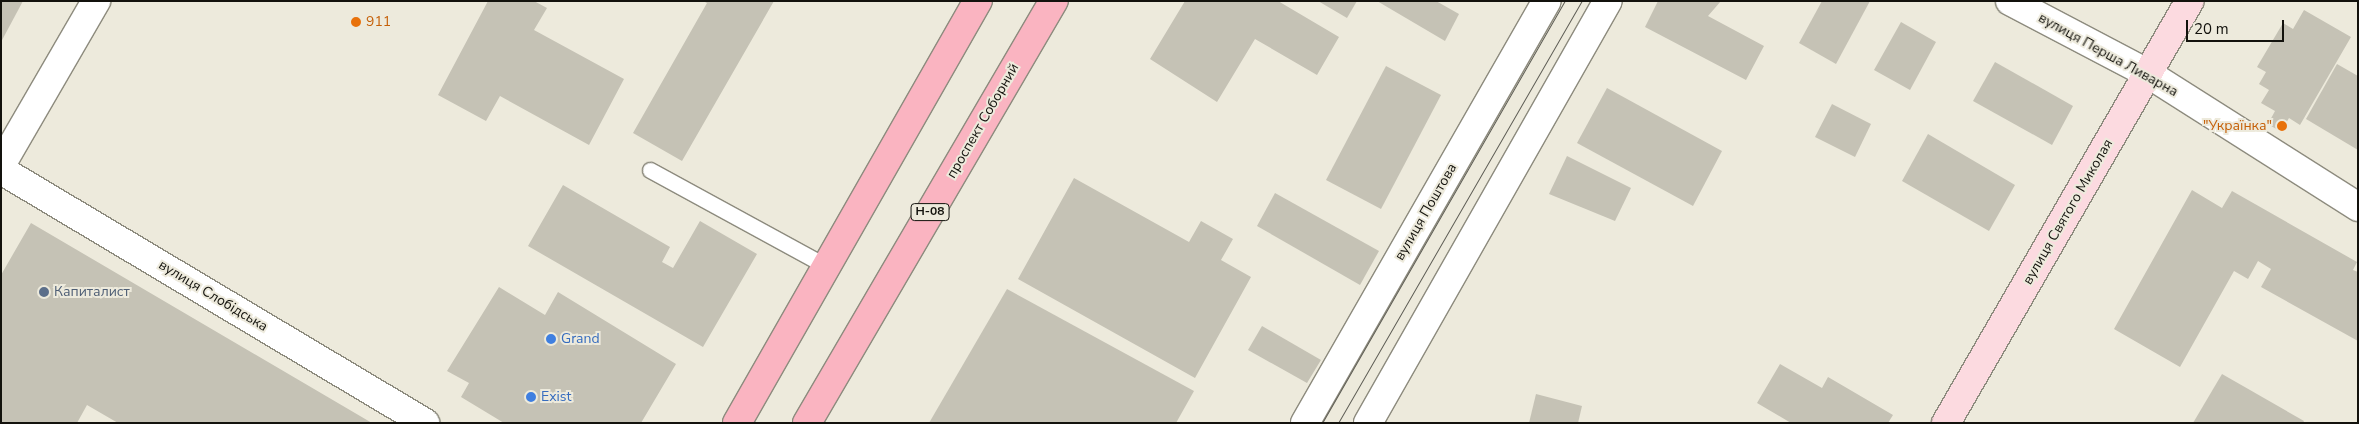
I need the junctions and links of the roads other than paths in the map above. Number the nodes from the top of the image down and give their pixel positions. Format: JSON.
{"nodes":[{"id":1,"x":96,"y":1,"type":"edge"},
{"id":2,"x":978,"y":1,"type":"edge"},
{"id":3,"x":1054,"y":1,"type":"edge"},
{"id":4,"x":1547,"y":1,"type":"edge"},
{"id":5,"x":1608,"y":1,"type":"edge"},
{"id":6,"x":2010,"y":1,"type":"edge"},
{"id":7,"x":2190,"y":1,"type":"edge"},
{"id":8,"x":2147,"y":74,"type":"junction"},
{"id":9,"x":1,"y":165,"type":"edge"},
{"id":10,"x":1,"y":170,"type":"edge"},
{"id":11,"x":650,"y":170,"type":"dead end"},
{"id":12,"x":2358,"y":207,"type":"edge"},
{"id":13,"x":826,"y":266,"type":"junction"},
{"id":14,"x":425,"y":423,"type":"edge"},
{"id":15,"x":737,"y":423,"type":"edge"},
{"id":16,"x":807,"y":423,"type":"edge"},
{"id":17,"x":1304,"y":423,"type":"edge"},
{"id":18,"x":1368,"y":423,"type":"edge"},
{"id":19,"x":1946,"y":423,"type":"edge"}],
"edges":[{"from":1,"to":9,"type":"street"},
{"from":2,"to":13,"type":"main road"},
{"from":3,"to":16,"type":"main road","name":"проспект Соборний","number":"Н-08"},
{"from":4,"to":17,"type":"street","name":"вулиця Поштова"},
{"from":5,"to":18,"type":"street"},
{"from":6,"to":8,"type":"street","name":"вулиця Перша Ливарна"},
{"from":7,"to":8,"type":"street","name":"вулиця Святого Миколая"},
{"from":8,"to":12,"type":"street","name":"вулиця Перша Ливарна"},
{"from":8,"to":19,"type":"street","name":"вулиця Святого Миколая"},
{"from":10,"to":14,"type":"street","name":"вулиця Слобідська"},
{"from":11,"to":13,"type":"lane"},
{"from":13,"to":15,"type":"main road"}]}
